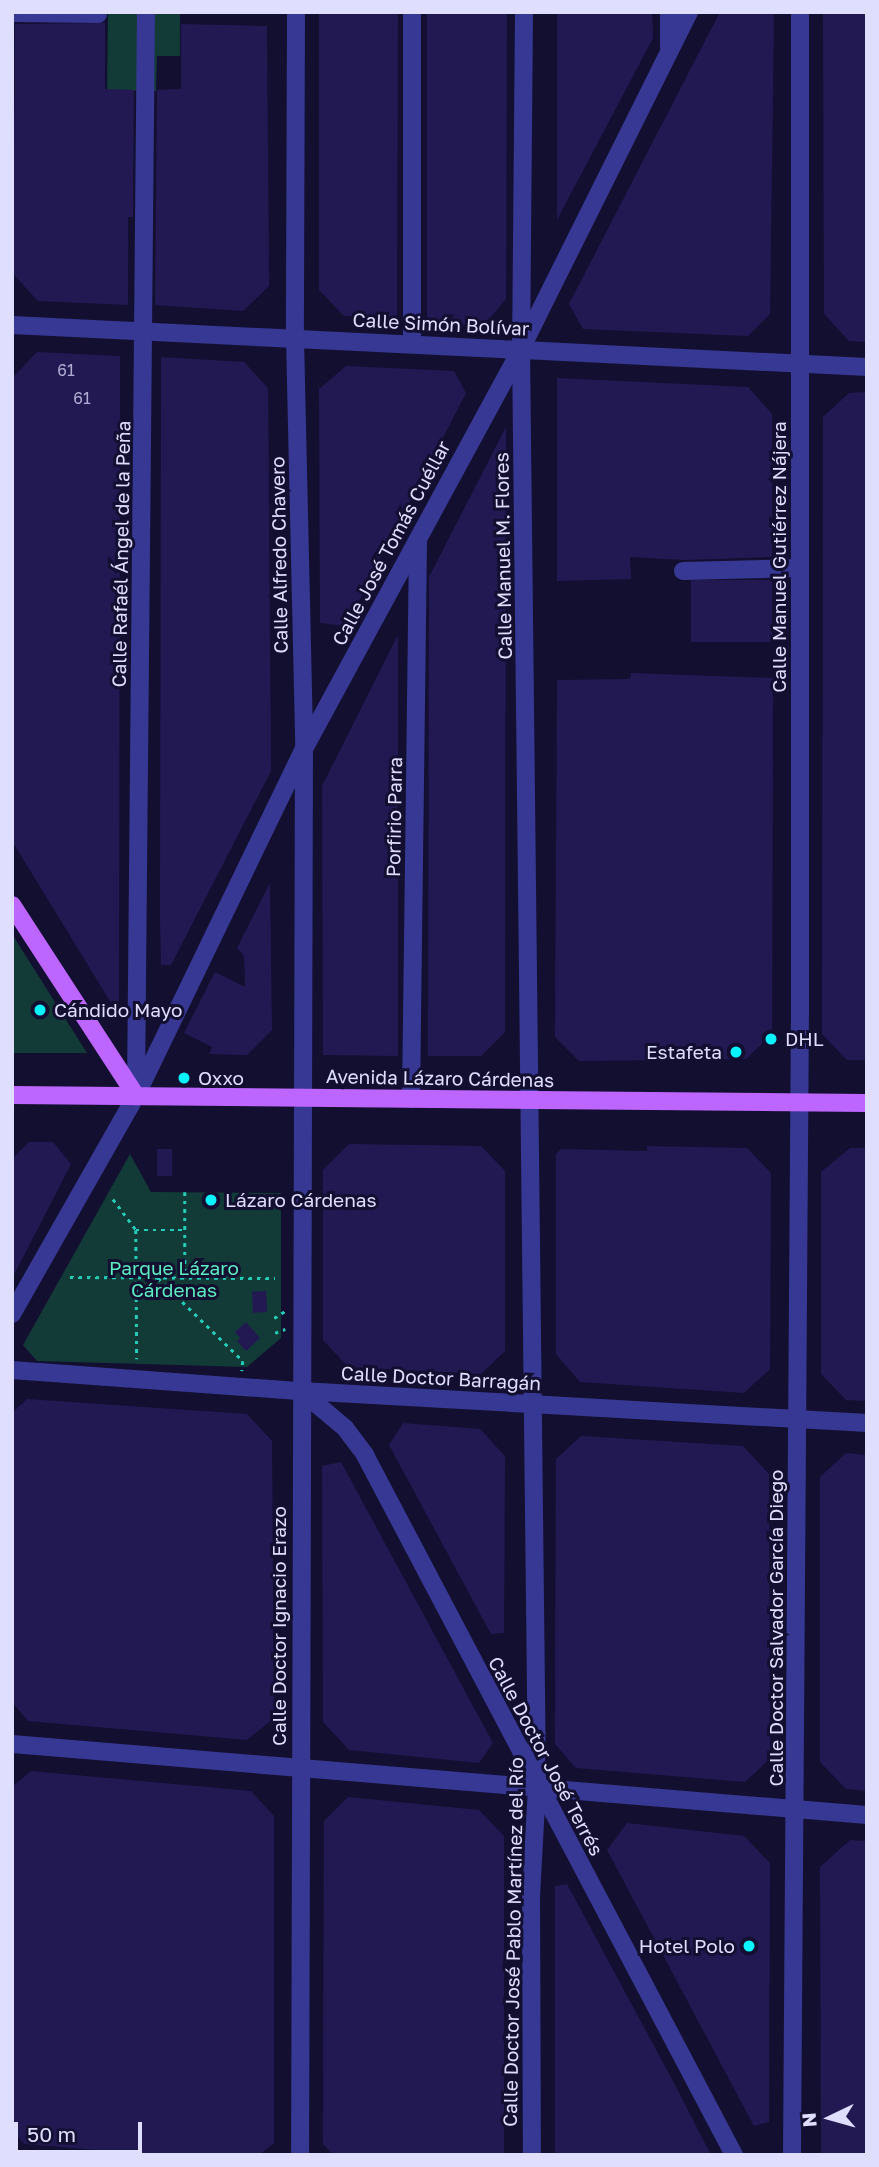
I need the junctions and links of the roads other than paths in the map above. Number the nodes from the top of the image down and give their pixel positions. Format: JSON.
{"nodes":[{"id":1,"x":146,"y":12,"type":"edge"},
{"id":2,"x":289,"y":12,"type":"edge"},
{"id":3,"x":296,"y":12,"type":"edge"},
{"id":4,"x":412,"y":12,"type":"edge"},
{"id":5,"x":524,"y":12,"type":"edge"},
{"id":6,"x":669,"y":12,"type":"edge"},
{"id":7,"x":689,"y":12,"type":"edge"},
{"id":8,"x":800,"y":12,"type":"edge"},
{"id":9,"x":12,"y":13,"type":"edge"},
{"id":10,"x":98,"y":14,"type":"edge"},
{"id":11,"x":669,"y":50,"type":"junction"},
{"id":12,"x":12,"y":325,"type":"edge"},
{"id":13,"x":144,"y":331,"type":"junction"},
{"id":14,"x":295,"y":338,"type":"junction"},
{"id":15,"x":412,"y":344,"type":"junction"},
{"id":16,"x":521,"y":349,"type":"junction"},
{"id":17,"x":800,"y":364,"type":"junction"},
{"id":18,"x":867,"y":367,"type":"edge"},
{"id":19,"x":419,"y":536,"type":"junction"},
{"id":20,"x":800,"y":568,"type":"junction"},
{"id":21,"x":683,"y":571,"type":"dead end"},
{"id":22,"x":304,"y":749,"type":"junction"},
{"id":23,"x":12,"y":905,"type":"edge"},
{"id":24,"x":12,"y":1095,"type":"edge"},
{"id":25,"x":136,"y":1096,"type":"junction"},
{"id":26,"x":304,"y":1098,"type":"junction"},
{"id":27,"x":411,"y":1099,"type":"junction"},
{"id":28,"x":529,"y":1100,"type":"junction"},
{"id":29,"x":800,"y":1102,"type":"junction"},
{"id":30,"x":867,"y":1103,"type":"edge"},
{"id":31,"x":19,"y":1290,"type":"edge"},
{"id":32,"x":12,"y":1314,"type":"edge"},
{"id":33,"x":12,"y":1370,"type":"edge"},
{"id":34,"x":301,"y":1391,"type":"junction"},
{"id":35,"x":533,"y":1404,"type":"junction"},
{"id":36,"x":798,"y":1419,"type":"junction"},
{"id":37,"x":867,"y":1423,"type":"edge"},
{"id":38,"x":12,"y":1744,"type":"edge"},
{"id":39,"x":299,"y":1769,"type":"junction"},
{"id":40,"x":537,"y":1786,"type":"junction"},
{"id":41,"x":797,"y":1809,"type":"junction"},
{"id":42,"x":867,"y":1815,"type":"edge"},
{"id":43,"x":300,"y":2155,"type":"edge"},
{"id":44,"x":532,"y":2155,"type":"edge"},
{"id":45,"x":734,"y":2155,"type":"edge"},
{"id":46,"x":792,"y":2155,"type":"edge"}],
"edges":[{"from":1,"to":13,"type":"street","name":"Calle Rafaél Ángel de la Peña"},
{"from":2,"to":3,"type":"street"},
{"from":3,"to":14,"type":"street","name":"Calle Alfredo Chavero"},
{"from":4,"to":15,"type":"street"},
{"from":5,"to":16,"type":"street","name":"Calle Manuel M. Flores"},
{"from":6,"to":11,"type":"street"},
{"from":7,"to":11,"type":"street","name":"Calle José Tomás Cuéllar"},
{"from":8,"to":17,"type":"street","name":"Calle Manuel Gutiérrez Nájera"},
{"from":9,"to":10,"type":"street"},
{"from":11,"to":16,"type":"street","name":"Calle José Tomás Cuéllar"},
{"from":12,"to":13,"type":"street","name":"Calle Simón Bolívar"},
{"from":13,"to":14,"type":"street","name":"Calle Simón Bolívar"},
{"from":13,"to":25,"type":"street","name":"Calle Rafaél Ángel de la Peña"},
{"from":14,"to":15,"type":"street","name":"Calle Simón Bolívar"},
{"from":14,"to":22,"type":"street","name":"Calle Alfredo Chavero"},
{"from":15,"to":16,"type":"street","name":"Calle Simón Bolívar"},
{"from":16,"to":17,"type":"street","name":"Calle Simón Bolívar"},
{"from":16,"to":19,"type":"street","name":"Calle José Tomás Cuéllar"},
{"from":16,"to":28,"type":"street","name":"Calle Manuel M. Flores"},
{"from":17,"to":18,"type":"street","name":"Calle Simón Bolívar"},
{"from":17,"to":20,"type":"street","name":"Calle Manuel Gutiérrez Nájera"},
{"from":19,"to":22,"type":"street","name":"Calle José Tomás Cuéllar"},
{"from":19,"to":27,"type":"street","name":"Porfirio Parra"},
{"from":20,"to":21,"type":"street"},
{"from":20,"to":29,"type":"street","name":"Calle Manuel Gutiérrez Nájera"},
{"from":22,"to":25,"type":"street","name":"Calle José Tomás Cuéllar"},
{"from":22,"to":26,"type":"street","name":"Calle Alfredo Chavero"},
{"from":23,"to":25,"type":"main road"},
{"from":24,"to":25,"type":"main road","name":"Avenida Lázaro Cárdenas"},
{"from":25,"to":26,"type":"main road","name":"Avenida Lázaro Cárdenas"},
{"from":25,"to":31,"type":"street","name":"Calle José Tomás Cuéllar"},
{"from":26,"to":27,"type":"main road","name":"Avenida Lázaro Cárdenas"},
{"from":26,"to":34,"type":"street","name":"Calle Doctor Ignacio Erazo"},
{"from":27,"to":28,"type":"main road","name":"Avenida Lázaro Cárdenas"},
{"from":28,"to":29,"type":"main road","name":"Avenida Lázaro Cárdenas"},
{"from":28,"to":35,"type":"street","name":"Calle Doctor José Pablo Martínez del Río"},
{"from":29,"to":30,"type":"main road","name":"Avenida Lázaro Cárdenas"},
{"from":29,"to":36,"type":"street","name":"Calle Doctor Salvador García Diego"},
{"from":31,"to":32,"type":"street","name":"Calle José Tomás Cuéllar"},
{"from":33,"to":34,"type":"street","name":"Calle Doctor Barragán"},
{"from":34,"to":35,"type":"street","name":"Calle Doctor Barragán"},
{"from":34,"to":39,"type":"street","name":"Calle Doctor Ignacio Erazo"},
{"from":34,"to":40,"type":"street","name":"Calle Doctor José Terrés"},
{"from":35,"to":36,"type":"street","name":"Calle Doctor Barragán"},
{"from":35,"to":40,"type":"street","name":"Calle Doctor José Pablo Martínez del Río"},
{"from":36,"to":37,"type":"street","name":"Calle Doctor Barragán"},
{"from":36,"to":41,"type":"street","name":"Calle Doctor Salvador García Diego"},
{"from":38,"to":39,"type":"street"},
{"from":39,"to":40,"type":"street"},
{"from":39,"to":43,"type":"street","name":"Calle Doctor Ignacio Erazo"},
{"from":40,"to":41,"type":"street"},
{"from":40,"to":44,"type":"street","name":"Calle Doctor José Pablo Martínez del Río"},
{"from":40,"to":45,"type":"street","name":"Calle Doctor José Terrés"},
{"from":41,"to":42,"type":"street"},
{"from":41,"to":46,"type":"street","name":"Calle Doctor Salvador García Diego"}]}
